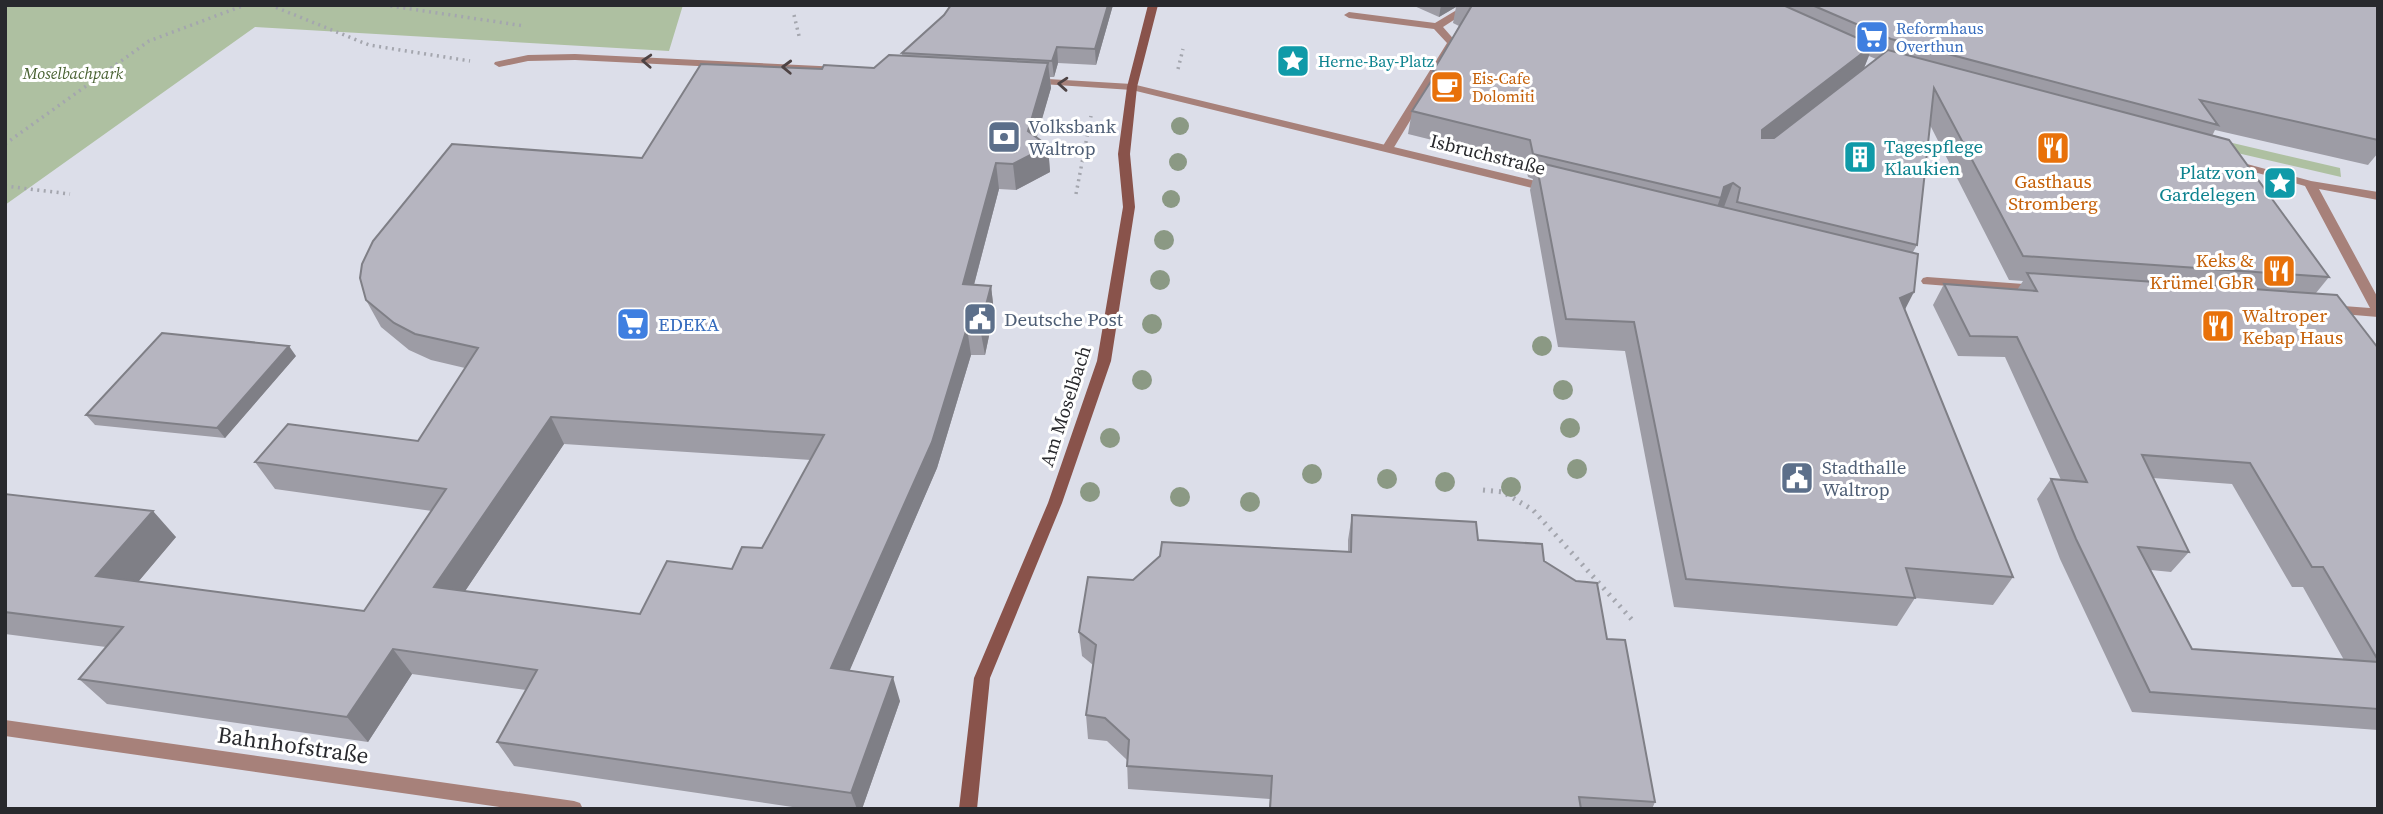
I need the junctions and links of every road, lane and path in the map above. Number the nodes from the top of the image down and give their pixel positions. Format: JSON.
{"nodes":[{"id":1,"x":245,"y":5,"type":"edge"},
{"id":2,"x":270,"y":5,"type":"edge"},
{"id":3,"x":1153,"y":5,"type":"edge"},
{"id":4,"x":1472,"y":5,"type":"edge"},
{"id":5,"x":1349,"y":15,"type":"dead end"},
{"id":6,"x":1437,"y":26,"type":"junction"},
{"id":7,"x":499,"y":64,"type":"joint"},
{"id":8,"x":846,"y":70,"type":"edge"},
{"id":9,"x":1020,"y":80,"type":"edge"},
{"id":10,"x":1097,"y":86,"type":"junction"},
{"id":11,"x":1132,"y":87,"type":"junction"},
{"id":12,"x":5,"y":144,"type":"edge"},
{"id":13,"x":1387,"y":149,"type":"junction"},
{"id":14,"x":2216,"y":159,"type":"edge"},
{"id":15,"x":2310,"y":184,"type":"junction"},
{"id":16,"x":5,"y":186,"type":"edge"},
{"id":17,"x":1560,"y":191,"type":"edge"},
{"id":18,"x":70,"y":194,"type":"dead end"},
{"id":19,"x":1076,"y":194,"type":"dead end"},
{"id":20,"x":2378,"y":196,"type":"edge"},
{"id":21,"x":1921,"y":279,"type":"dead end"},
{"id":22,"x":2050,"y":290,"type":"edge"},
{"id":23,"x":2309,"y":308,"type":"edge"},
{"id":24,"x":2378,"y":312,"type":"edge"},
{"id":25,"x":1483,"y":490,"type":"dead end"},
{"id":26,"x":1635,"y":623,"type":"dead end"},
{"id":27,"x":5,"y":728,"type":"edge"},
{"id":28,"x":574,"y":809,"type":"edge"},
{"id":29,"x":968,"y":809,"type":"edge"}],
"edges":[{"from":1,"to":12,"type":"path"},
{"from":2,"to":7,"type":"path"},
{"from":3,"to":11,"type":"street","name":"Am Moselbach"},
{"from":4,"to":6,"type":"street"},
{"from":5,"to":6,"type":"street"},
{"from":6,"to":13,"type":"street"},
{"from":8,"to":7,"type":"street","one_way":true},
{"from":10,"to":9,"type":"street","name":"Isbruchstraße","one_way":true},
{"from":10,"to":11,"type":"street","name":"Isbruchstraße"},
{"from":10,"to":19,"type":"path"},
{"from":11,"to":13,"type":"street","name":"Isbruchstraße"},
{"from":11,"to":29,"type":"street","name":"Am Moselbach"},
{"from":13,"to":17,"type":"street","name":"Isbruchstraße"},
{"from":14,"to":15,"type":"street"},
{"from":15,"to":20,"type":"street"},
{"from":15,"to":24,"type":"street"},
{"from":16,"to":18,"type":"path"},
{"from":21,"to":22,"type":"street"},
{"from":23,"to":24,"type":"street"},
{"from":25,"to":26,"type":"path"},
{"from":27,"to":28,"type":"street","name":"Bahnhofstraße"}]}
